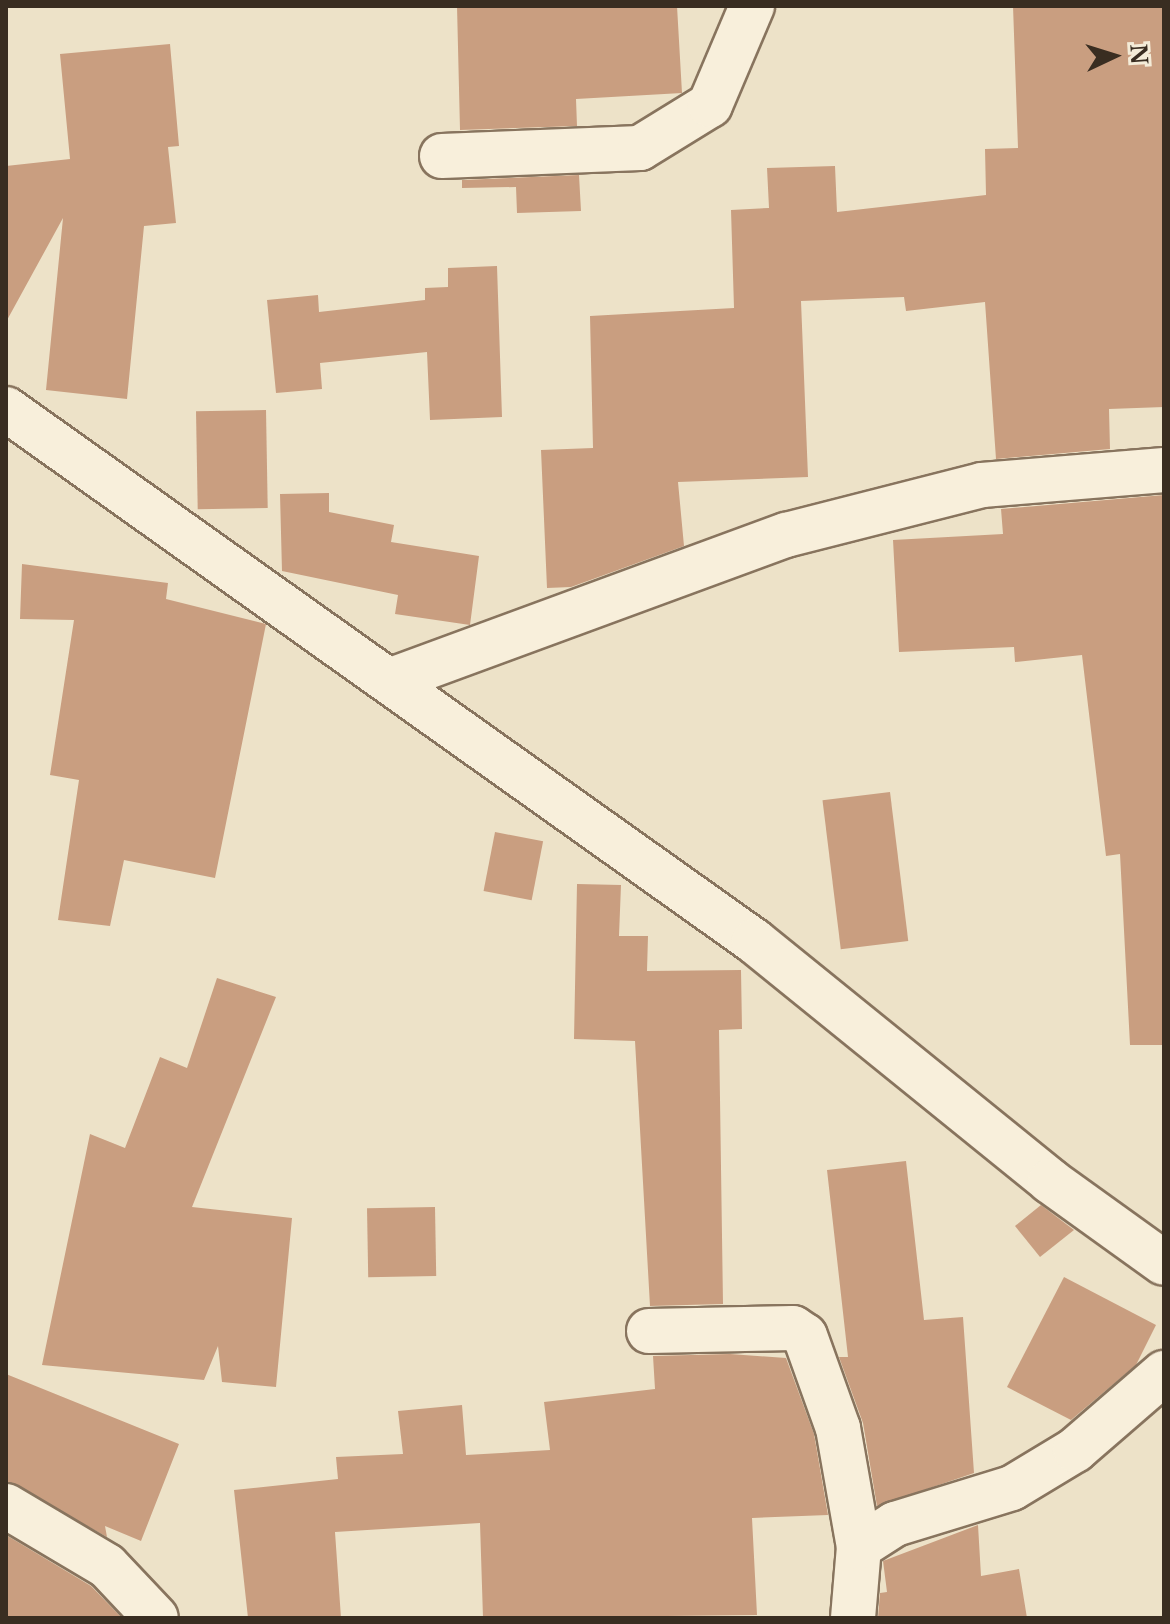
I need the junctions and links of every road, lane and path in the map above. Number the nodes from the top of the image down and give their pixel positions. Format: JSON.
{"nodes":[{"id":1,"x":752,"y":6,"type":"edge"},
{"id":2,"x":442,"y":156,"type":"dead end"},
{"id":3,"x":6,"y":409,"type":"edge"},
{"id":4,"x":1164,"y":470,"type":"edge"},
{"id":5,"x":394,"y":679,"type":"junction"},
{"id":6,"x":1164,"y":1263,"type":"edge"},
{"id":7,"x":649,"y":1331,"type":"dead end"},
{"id":8,"x":1164,"y":1373,"type":"edge"},
{"id":9,"x":6,"y":1506,"type":"edge"},
{"id":10,"x":859,"y":1547,"type":"junction"},
{"id":11,"x":156,"y":1618,"type":"edge"},
{"id":12,"x":853,"y":1618,"type":"edge"}],
"edges":[{"from":1,"to":2,"type":"street"},
{"from":3,"to":5,"type":"street"},
{"from":4,"to":5,"type":"street"},
{"from":5,"to":6,"type":"street"},
{"from":7,"to":10,"type":"street"},
{"from":8,"to":10,"type":"street"},
{"from":9,"to":11,"type":"street"},
{"from":10,"to":12,"type":"street"}]}
